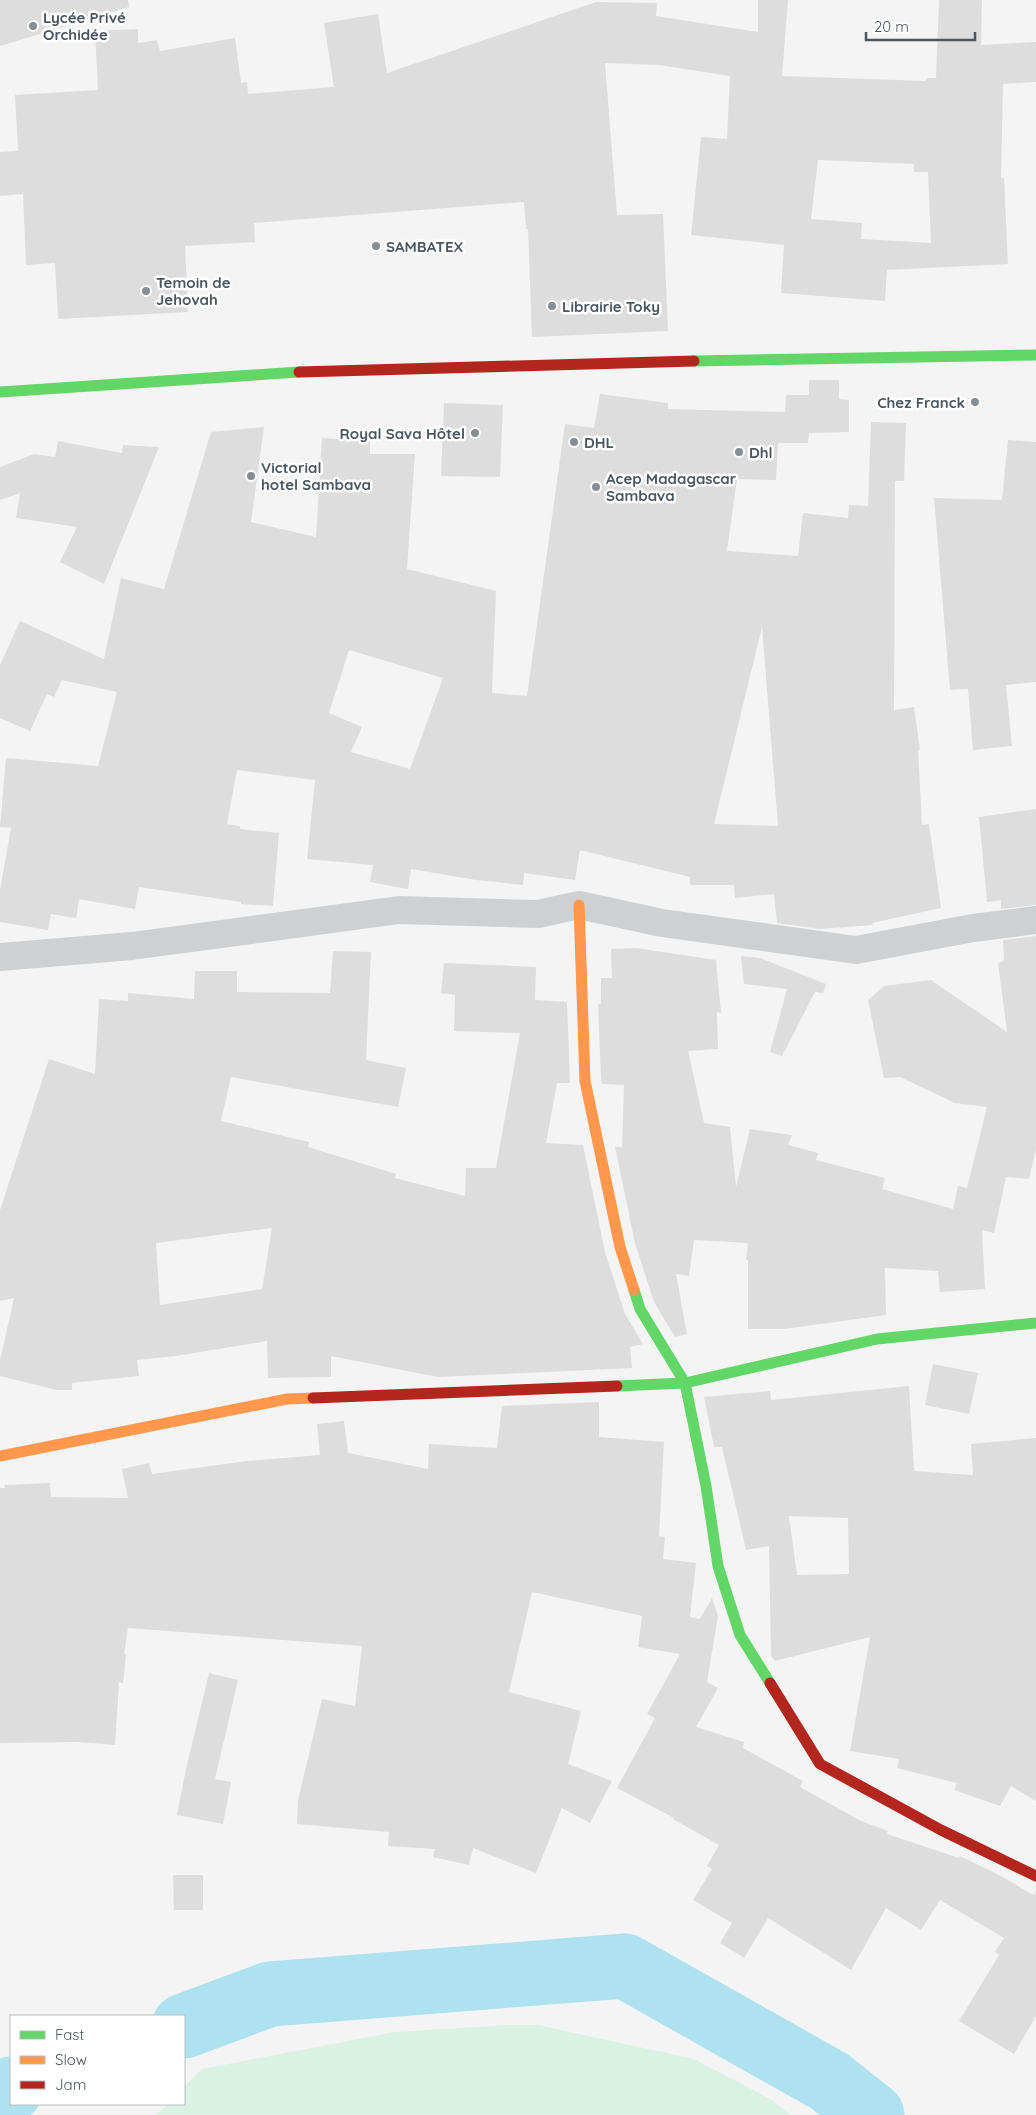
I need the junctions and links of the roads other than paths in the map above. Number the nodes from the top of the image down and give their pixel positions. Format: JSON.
{"nodes":[{"id":1,"x":1036,"y":356,"type":"edge"},
{"id":2,"x":0,"y":392,"type":"edge"},
{"id":3,"x":579,"y":905,"type":"junction"},
{"id":4,"x":1036,"y":920,"type":"edge"},
{"id":5,"x":0,"y":957,"type":"edge"},
{"id":6,"x":1036,"y":1323,"type":"edge"},
{"id":7,"x":684,"y":1383,"type":"junction"},
{"id":8,"x":0,"y":1456,"type":"edge"},
{"id":9,"x":1036,"y":1876,"type":"edge"}],
"edges":[{"from":1,"to":2,"type":"street"},
{"from":3,"to":4,"type":"street"},
{"from":3,"to":5,"type":"street"},
{"from":3,"to":7,"type":"street"},
{"from":6,"to":7,"type":"street"},
{"from":7,"to":8,"type":"street"},
{"from":7,"to":9,"type":"street"}]}
